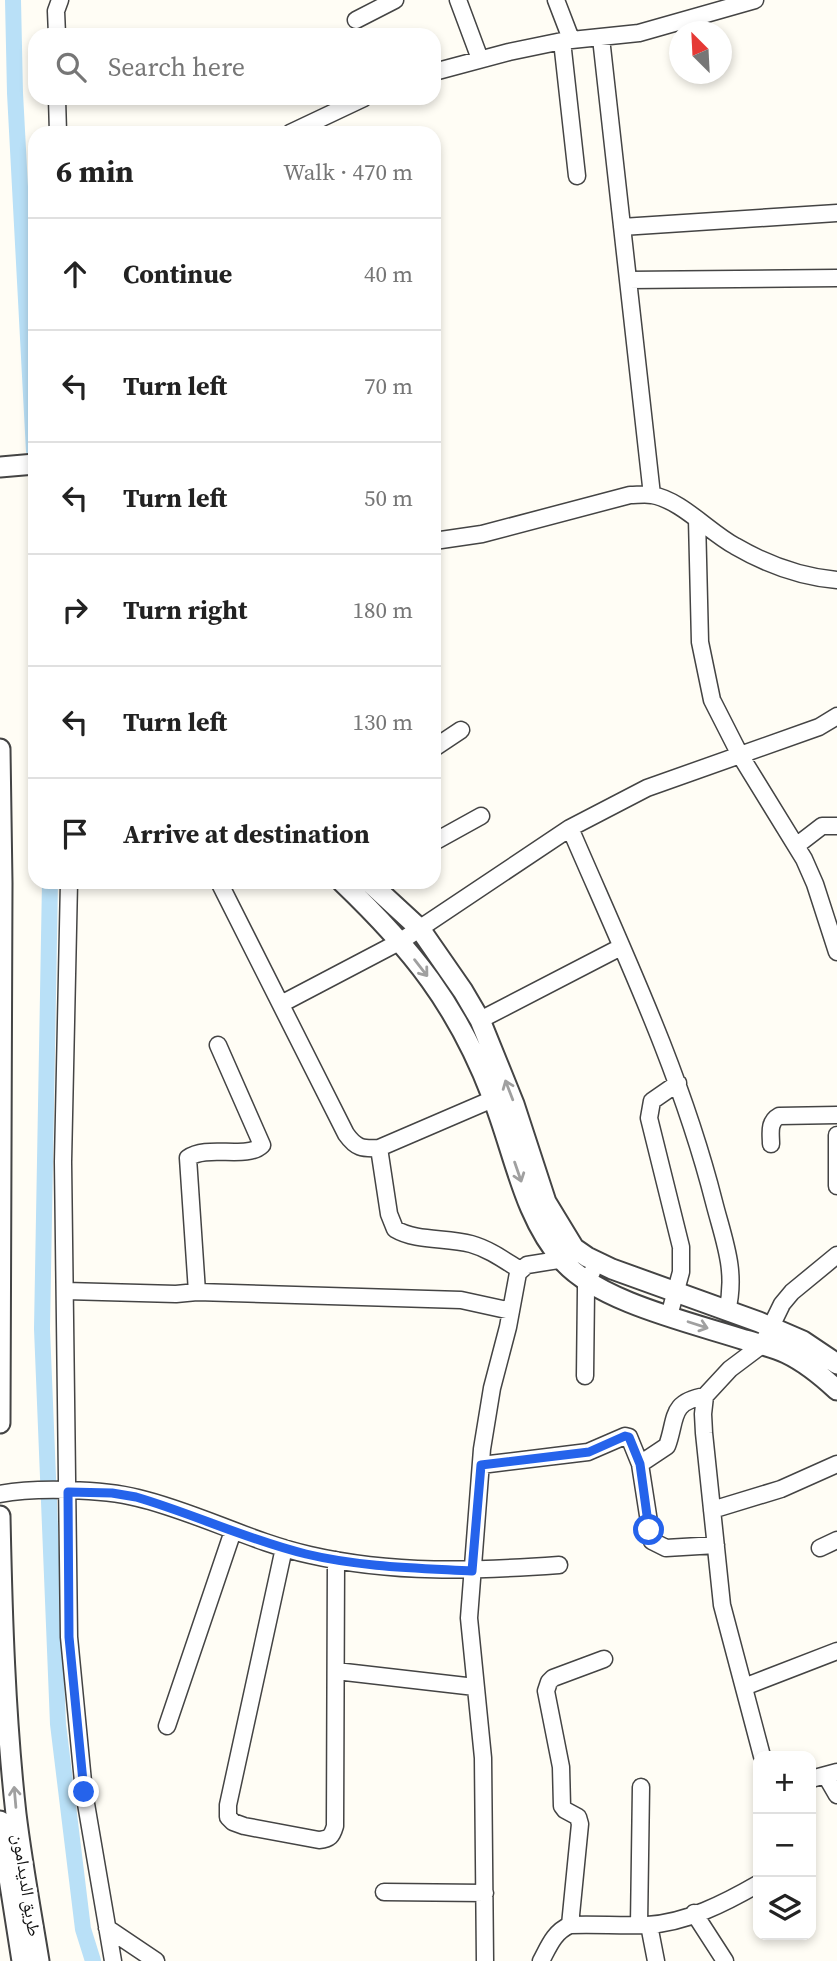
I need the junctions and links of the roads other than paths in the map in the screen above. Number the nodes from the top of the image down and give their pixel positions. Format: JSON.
{"nodes":[{"id":1,"x":60,"y":0,"type":"edge"},
{"id":2,"x":395,"y":0,"type":"edge"},
{"id":3,"x":457,"y":0,"type":"edge"},
{"id":4,"x":556,"y":0,"type":"edge"},
{"id":5,"x":755,"y":0,"type":"edge"},
{"id":6,"x":356,"y":20,"type":"dead end"},
{"id":7,"x":57,"y":28,"type":"edge"},
{"id":8,"x":601,"y":38,"type":"junction"},
{"id":9,"x":567,"y":40,"type":"junction"},
{"id":10,"x":480,"y":60,"type":"junction"},
{"id":11,"x":441,"y":70,"type":"edge"},
{"id":12,"x":57,"y":105,"type":"edge"},
{"id":13,"x":349,"y":105,"type":"edge"},
{"id":14,"x":58,"y":126,"type":"edge"},
{"id":15,"x":305,"y":126,"type":"edge"},
{"id":16,"x":577,"y":176,"type":"dead end"},
{"id":17,"x":837,"y":213,"type":"edge"},
{"id":18,"x":622,"y":227,"type":"junction"},
{"id":19,"x":837,"y":278,"type":"edge"},
{"id":20,"x":628,"y":279,"type":"junction"},
{"id":21,"x":28,"y":465,"type":"edge"},
{"id":22,"x":0,"y":467,"type":"edge"},
{"id":23,"x":652,"y":495,"type":"junction"},
{"id":24,"x":697,"y":519,"type":"junction"},
{"id":25,"x":441,"y":540,"type":"edge"},
{"id":26,"x":837,"y":580,"type":"edge"},
{"id":27,"x":837,"y":716,"type":"edge"},
{"id":28,"x":461,"y":730,"type":"dead end"},
{"id":29,"x":441,"y":743,"type":"edge"},
{"id":30,"x":0,"y":749,"type":"edge"},
{"id":31,"x":740,"y":755,"type":"junction"},
{"id":32,"x":481,"y":816,"type":"dead end"},
{"id":33,"x":837,"y":826,"type":"edge"},
{"id":34,"x":570,"y":828,"type":"junction"},
{"id":35,"x":441,"y":838,"type":"edge"},
{"id":36,"x":796,"y":846,"type":"junction"},
{"id":37,"x":1,"y":883,"type":"edge"},
{"id":38,"x":69,"y":889,"type":"edge"},
{"id":39,"x":223,"y":889,"type":"edge"},
{"id":40,"x":373,"y":889,"type":"edge"},
{"id":41,"x":373,"y":889,"type":"edge"},
{"id":42,"x":832,"y":917,"type":"edge"},
{"id":43,"x":420,"y":929,"type":"junction"},
{"id":44,"x":401,"y":941,"type":"junction"},
{"id":45,"x":621,"y":947,"type":"junction"},
{"id":46,"x":837,"y":952,"type":"edge"},
{"id":47,"x":281,"y":1004,"type":"junction"},
{"id":48,"x":480,"y":1020,"type":"junction"},
{"id":49,"x":218,"y":1045,"type":"dead end"},
{"id":50,"x":678,"y":1083,"type":"junction"},
{"id":51,"x":494,"y":1099,"type":"junction"},
{"id":52,"x":837,"y":1115,"type":"edge"},
{"id":53,"x":837,"y":1135,"type":"edge"},
{"id":54,"x":771,"y":1144,"type":"dead end"},
{"id":55,"x":379,"y":1147,"type":"junction"},
{"id":56,"x":837,"y":1186,"type":"edge"},
{"id":57,"x":837,"y":1255,"type":"edge"},
{"id":58,"x":590,"y":1259,"type":"junction"},
{"id":59,"x":562,"y":1260,"type":"junction"},
{"id":60,"x":520,"y":1270,"type":"junction"},
{"id":61,"x":586,"y":1282,"type":"junction"},
{"id":62,"x":66,"y":1291,"type":"junction"},
{"id":63,"x":197,"y":1292,"type":"junction"},
{"id":64,"x":676,"y":1293,"type":"junction"},
{"id":65,"x":511,"y":1311,"type":"junction"},
{"id":66,"x":727,"y":1311,"type":"junction"},
{"id":67,"x":669,"y":1316,"type":"junction"},
{"id":68,"x":767,"y":1337,"type":"junction"},
{"id":69,"x":837,"y":1364,"type":"edge"},
{"id":70,"x":585,"y":1376,"type":"dead end"},
{"id":71,"x":837,"y":1390,"type":"edge"},
{"id":72,"x":705,"y":1396,"type":"junction"},
{"id":73,"x":0,"y":1423,"type":"edge"},
{"id":74,"x":640,"y":1464,"type":"junction"},
{"id":75,"x":837,"y":1464,"type":"edge"},
{"id":76,"x":481,"y":1465,"type":"junction"},
{"id":77,"x":61,"y":1492,"type":"junction"},
{"id":78,"x":6,"y":1493,"type":"edge"},
{"id":79,"x":712,"y":1510,"type":"junction"},
{"id":80,"x":0,"y":1516,"type":"edge"},
{"id":81,"x":233,"y":1531,"type":"junction"},
{"id":82,"x":837,"y":1541,"type":"edge"},
{"id":83,"x":716,"y":1545,"type":"junction"},
{"id":84,"x":284,"y":1548,"type":"junction"},
{"id":85,"x":820,"y":1548,"type":"dead end"},
{"id":86,"x":336,"y":1560,"type":"junction"},
{"id":87,"x":559,"y":1565,"type":"dead end"},
{"id":88,"x":472,"y":1571,"type":"junction"},
{"id":89,"x":837,"y":1651,"type":"edge"},
{"id":90,"x":604,"y":1659,"type":"dead end"},
{"id":91,"x":336,"y":1671,"type":"junction"},
{"id":92,"x":475,"y":1687,"type":"junction"},
{"id":93,"x":744,"y":1687,"type":"junction"},
{"id":94,"x":167,"y":1726,"type":"dead end"},
{"id":95,"x":761,"y":1751,"type":"edge"},
{"id":96,"x":824,"y":1776,"type":"edge"},
{"id":97,"x":641,"y":1787,"type":"dead end"},
{"id":98,"x":837,"y":1794,"type":"edge"},
{"id":99,"x":0,"y":1821,"type":"edge"},
{"id":100,"x":753,"y":1887,"type":"edge"},
{"id":101,"x":384,"y":1892,"type":"dead end"},
{"id":102,"x":485,"y":1893,"type":"junction"},
{"id":103,"x":694,"y":1913,"type":"junction"},
{"id":104,"x":570,"y":1925,"type":"junction"},
{"id":105,"x":644,"y":1925,"type":"junction"},
{"id":106,"x":107,"y":1928,"type":"junction"},
{"id":107,"x":25,"y":1935,"type":"junction"},
{"id":108,"x":22,"y":1961,"type":"edge"},
{"id":109,"x":39,"y":1961,"type":"edge"},
{"id":110,"x":113,"y":1961,"type":"edge"},
{"id":111,"x":156,"y":1961,"type":"edge"},
{"id":112,"x":485,"y":1961,"type":"edge"},
{"id":113,"x":541,"y":1961,"type":"edge"},
{"id":114,"x":656,"y":1961,"type":"edge"},
{"id":115,"x":725,"y":1961,"type":"edge"}],
"edges":[{"from":1,"to":7,"type":"street"},
{"from":2,"to":6,"type":"street"},
{"from":3,"to":10,"type":"street"},
{"from":4,"to":9,"type":"street"},
{"from":5,"to":8,"type":"street"},
{"from":8,"to":9,"type":"street"},
{"from":8,"to":18,"type":"street"},
{"from":9,"to":10,"type":"street"},
{"from":9,"to":16,"type":"street"},
{"from":10,"to":11,"type":"street"},
{"from":12,"to":14,"type":"street"},
{"from":13,"to":15,"type":"street"},
{"from":17,"to":18,"type":"street"},
{"from":18,"to":20,"type":"street"},
{"from":19,"to":20,"type":"street"},
{"from":20,"to":23,"type":"street"},
{"from":21,"to":22,"type":"street"},
{"from":23,"to":24,"type":"street"},
{"from":23,"to":25,"type":"street"},
{"from":24,"to":26,"type":"street"},
{"from":24,"to":31,"type":"street"},
{"from":27,"to":31,"type":"street"},
{"from":28,"to":29,"type":"street"},
{"from":30,"to":37,"type":"street"},
{"from":31,"to":34,"type":"street"},
{"from":31,"to":36,"type":"street"},
{"from":32,"to":35,"type":"street"},
{"from":33,"to":36,"type":"street"},
{"from":34,"to":43,"type":"street"},
{"from":34,"to":45,"type":"street"},
{"from":36,"to":42,"type":"street"},
{"from":37,"to":73,"type":"street"},
{"from":38,"to":62,"type":"street"},
{"from":39,"to":47,"type":"street"},
{"from":40,"to":43,"type":"street"},
{"from":41,"to":44,"type":"street"},
{"from":42,"to":46,"type":"street"},
{"from":43,"to":44,"type":"street"},
{"from":43,"to":48,"type":"street"},
{"from":44,"to":47,"type":"street"},
{"from":44,"to":51,"type":"street","one_way":true},
{"from":45,"to":48,"type":"street"},
{"from":45,"to":50,"type":"street"},
{"from":47,"to":55,"type":"street"},
{"from":58,"to":48,"type":"street","one_way":true},
{"from":49,"to":63,"type":"street"},
{"from":50,"to":64,"type":"street"},
{"from":50,"to":66,"type":"street"},
{"from":51,"to":55,"type":"street"},
{"from":51,"to":59,"type":"street","one_way":true},
{"from":52,"to":54,"type":"street"},
{"from":53,"to":56,"type":"street"},
{"from":55,"to":60,"type":"street"},
{"from":57,"to":68,"type":"street"},
{"from":58,"to":59,"type":"street"},
{"from":58,"to":61,"type":"street"},
{"from":58,"to":64,"type":"street"},
{"from":59,"to":60,"type":"street"},
{"from":59,"to":61,"type":"street"},
{"from":60,"to":65,"type":"street"},
{"from":61,"to":67,"type":"street"},
{"from":61,"to":70,"type":"street"},
{"from":62,"to":63,"type":"street"},
{"from":62,"to":77,"type":"street"},
{"from":63,"to":65,"type":"street"},
{"from":64,"to":66,"type":"street"},
{"from":64,"to":67,"type":"street"},
{"from":65,"to":76,"type":"street"},
{"from":66,"to":68,"type":"street"},
{"from":67,"to":68,"type":"street","one_way":true},
{"from":68,"to":69,"type":"street"},
{"from":68,"to":71,"type":"street"},
{"from":68,"to":72,"type":"street"},
{"from":72,"to":74,"type":"street"},
{"from":72,"to":79,"type":"street"},
{"from":74,"to":76,"type":"street"},
{"from":74,"to":83,"type":"street"},
{"from":75,"to":79,"type":"street"},
{"from":76,"to":88,"type":"street"},
{"from":77,"to":78,"type":"street"},
{"from":77,"to":81,"type":"street"},
{"from":77,"to":106,"type":"street"},
{"from":79,"to":83,"type":"street"},
{"from":107,"to":80,"type":"street","name":"طريق الديدامون","one_way":true},
{"from":81,"to":84,"type":"street"},
{"from":81,"to":94,"type":"street"},
{"from":82,"to":85,"type":"street"},
{"from":83,"to":93,"type":"street"},
{"from":84,"to":86,"type":"street"},
{"from":84,"to":91,"type":"street"},
{"from":86,"to":88,"type":"street"},
{"from":86,"to":91,"type":"street"},
{"from":87,"to":88,"type":"street"},
{"from":88,"to":92,"type":"street"},
{"from":89,"to":93,"type":"street"},
{"from":90,"to":104,"type":"street"},
{"from":91,"to":92,"type":"street"},
{"from":92,"to":102,"type":"street"},
{"from":93,"to":95,"type":"street"},
{"from":96,"to":98,"type":"street"},
{"from":97,"to":105,"type":"street"},
{"from":99,"to":107,"type":"street","name":"طريق الديدامون"},
{"from":100,"to":103,"type":"street"},
{"from":101,"to":102,"type":"street"},
{"from":102,"to":112,"type":"street"},
{"from":103,"to":105,"type":"street"},
{"from":103,"to":115,"type":"street"},
{"from":104,"to":105,"type":"street"},
{"from":104,"to":113,"type":"street"},
{"from":105,"to":114,"type":"street"},
{"from":106,"to":110,"type":"street"},
{"from":106,"to":111,"type":"street"},
{"from":107,"to":108,"type":"street","name":"طريق الديدامون"},
{"from":107,"to":109,"type":"street","name":"طريق الديدامون"}]}
